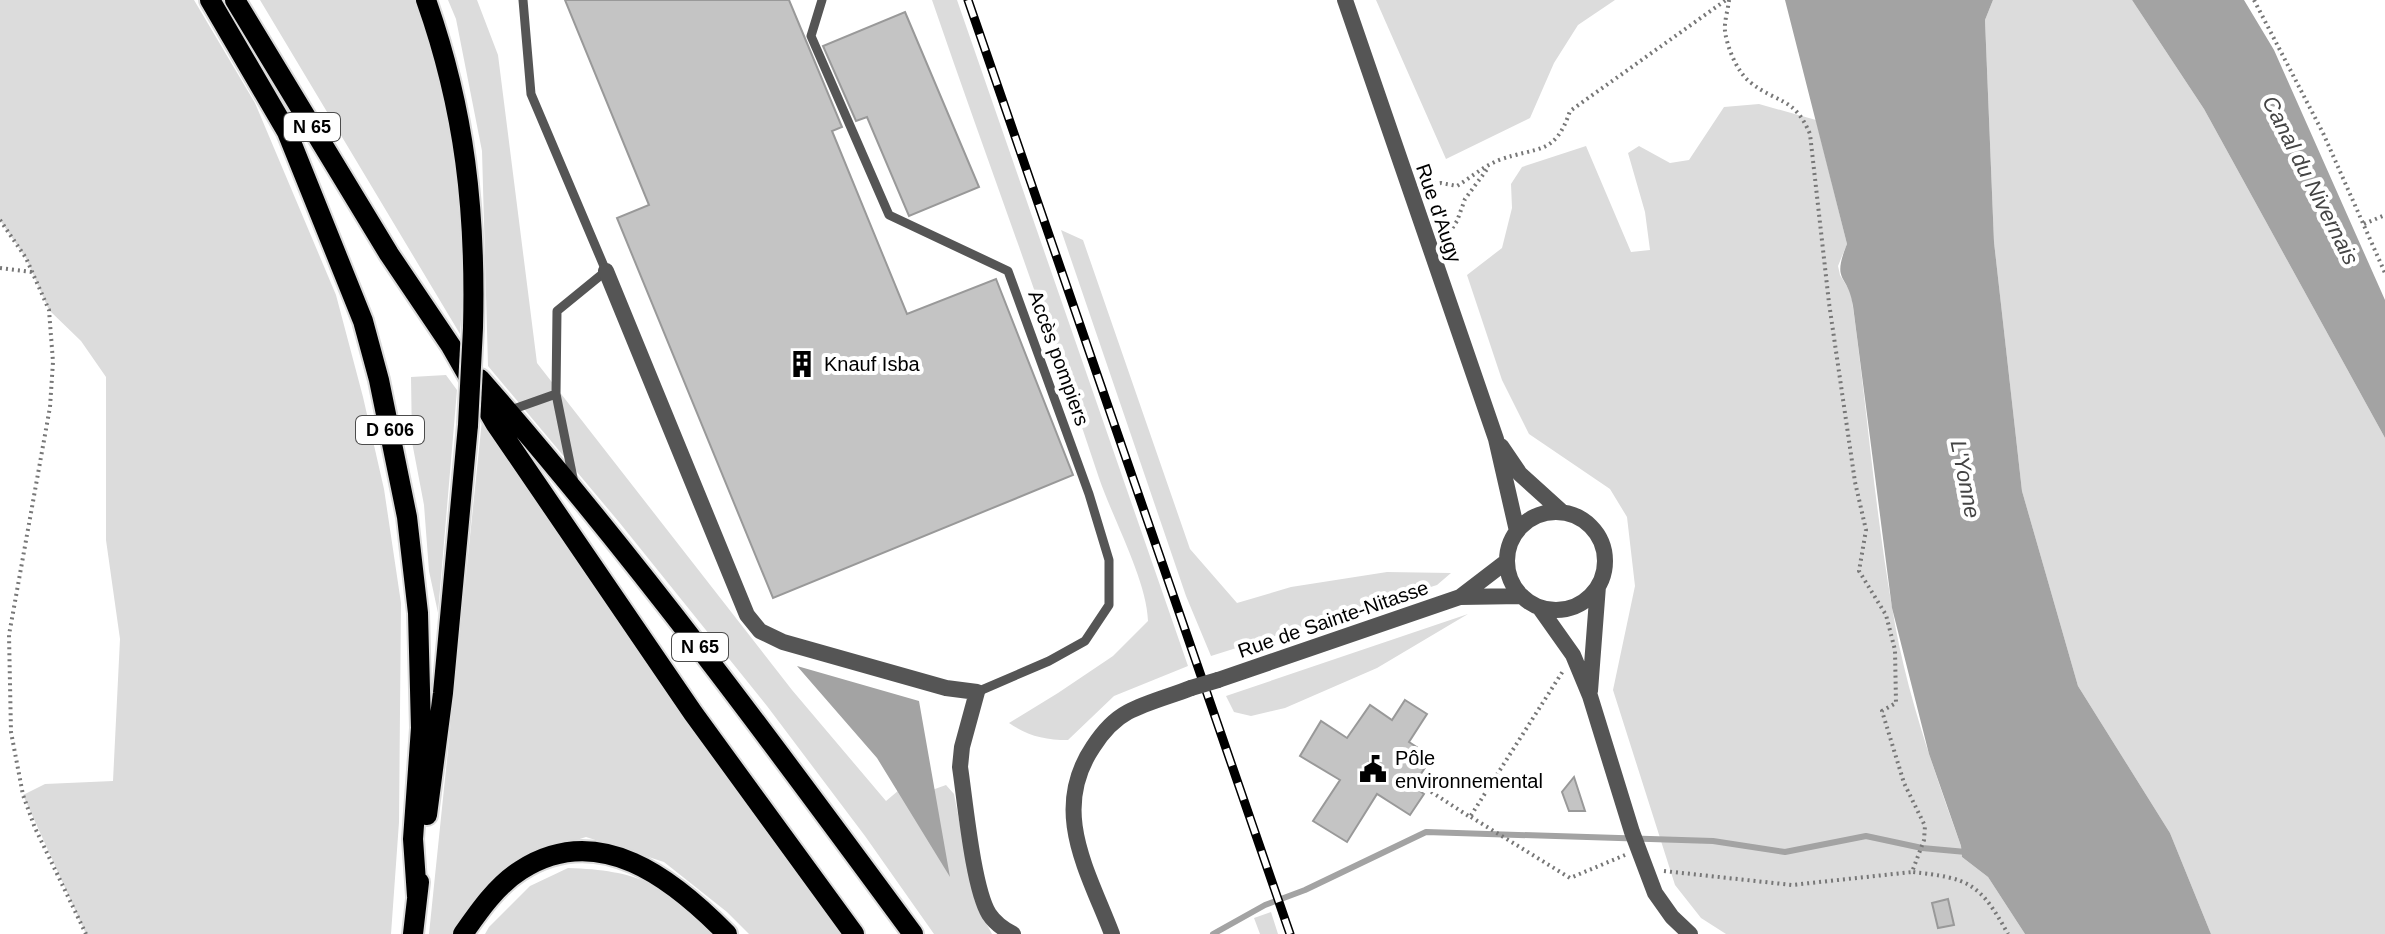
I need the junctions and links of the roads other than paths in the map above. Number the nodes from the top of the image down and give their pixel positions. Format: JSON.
{"nodes":[{"id":1,"x":210,"y":0,"type":"edge"},
{"id":2,"x":235,"y":0,"type":"edge"},
{"id":3,"x":426,"y":0,"type":"edge"},
{"id":4,"x":523,"y":0,"type":"edge"},
{"id":5,"x":822,"y":0,"type":"edge"},
{"id":6,"x":1345,"y":0,"type":"edge"},
{"id":7,"x":606,"y":271,"type":"junction"},
{"id":8,"x":451,"y":346,"type":"junction"},
{"id":9,"x":556,"y":394,"type":"junction"},
{"id":10,"x":508,"y":411,"type":"junction"},
{"id":11,"x":1496,"y":439,"type":"junction"},
{"id":12,"x":575,"y":490,"type":"junction"},
{"id":13,"x":1562,"y":512,"type":"junction"},
{"id":14,"x":1517,"y":531,"type":"junction"},
{"id":15,"x":1507,"y":561,"type":"junction"},
{"id":16,"x":1598,"y":586,"type":"junction"},
{"id":17,"x":1522,"y":596,"type":"junction"},
{"id":18,"x":1460,"y":597,"type":"junction"},
{"id":19,"x":1539,"y":607,"type":"junction"},
{"id":20,"x":977,"y":692,"type":"junction"},
{"id":21,"x":1590,"y":696,"type":"junction"},
{"id":22,"x":417,"y":896,"type":"junction"},
{"id":23,"x":413,"y":934,"type":"edge"},
{"id":24,"x":463,"y":934,"type":"edge"},
{"id":25,"x":727,"y":934,"type":"edge"},
{"id":26,"x":854,"y":934,"type":"edge"},
{"id":27,"x":913,"y":934,"type":"edge"},
{"id":28,"x":1013,"y":934,"type":"edge"},
{"id":29,"x":1109,"y":934,"type":"edge"},
{"id":30,"x":1690,"y":934,"type":"edge"}],
"edges":[{"from":1,"to":22,"type":"main road","number":"D 606"},
{"from":2,"to":8,"type":"main road","number":"N 65"},
{"from":3,"to":22,"type":"main road","number":"D 606","bridge":true},
{"from":4,"to":7,"type":"lane"},
{"from":5,"to":20,"type":"lane","name":"Accès pompiers"},
{"from":6,"to":11,"type":"street","name":"Rue d'Augy"},
{"from":7,"to":9,"type":"lane"},
{"from":7,"to":20,"type":"street"},
{"from":8,"to":10,"type":"main road","number":"N 65"},
{"from":8,"to":26,"type":"main road","number":"N 65"},
{"from":9,"to":10,"type":"lane"},
{"from":9,"to":12,"type":"lane"},
{"from":10,"to":12,"type":"main road","number":"N 65"},
{"from":11,"to":13,"type":"street","name":"Rue d'Augy"},
{"from":11,"to":14,"type":"street","name":"Rue d'Augy"},
{"from":12,"to":27,"type":"main road","number":"N 65"},
{"from":13,"to":14,"type":"street"},
{"from":13,"to":16,"type":"street"},
{"from":14,"to":15,"type":"street"},
{"from":15,"to":17,"type":"street"},
{"from":15,"to":18,"type":"street","name":"Rue de Sainte-Nitasse"},
{"from":16,"to":19,"type":"street"},
{"from":16,"to":21,"type":"street"},
{"from":17,"to":18,"type":"street","name":"Rue de Sainte-Nitasse"},
{"from":17,"to":19,"type":"street"},
{"from":18,"to":29,"type":"street","name":"Rue de Sainte-Nitasse","bridge":true},
{"from":19,"to":21,"type":"street"},
{"from":20,"to":28,"type":"street"},
{"from":21,"to":30,"type":"street"},
{"from":22,"to":23,"type":"main road","number":"D 606"},
{"from":24,"to":25,"type":"main road"}]}
